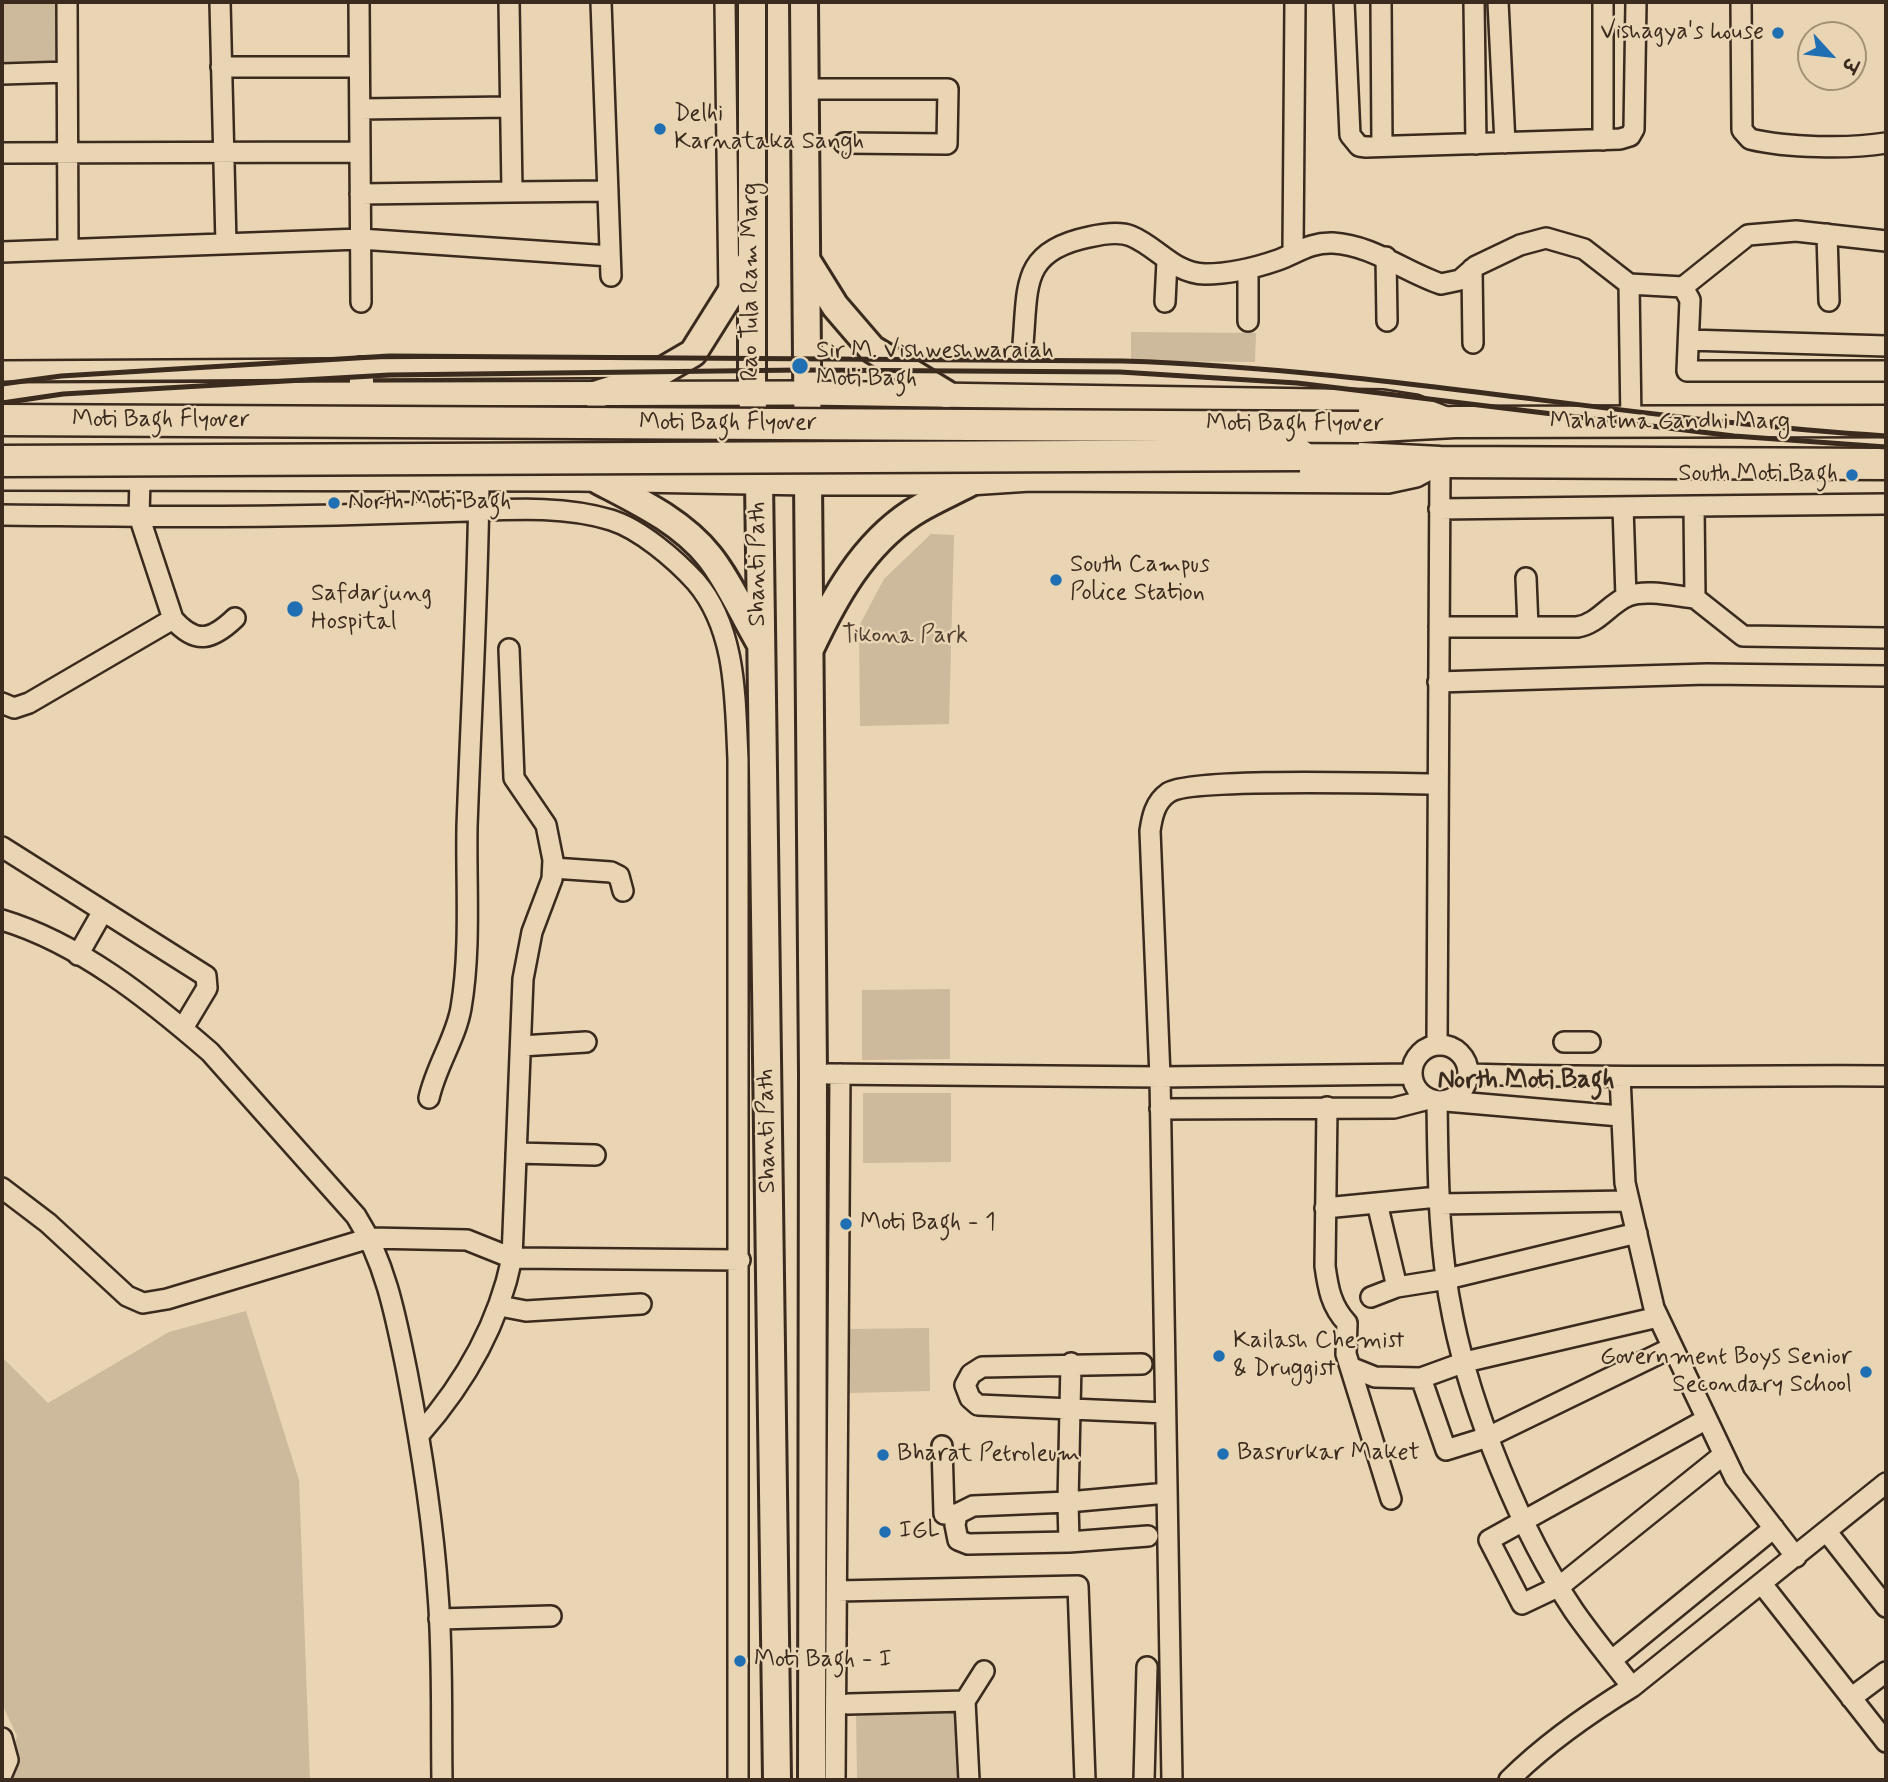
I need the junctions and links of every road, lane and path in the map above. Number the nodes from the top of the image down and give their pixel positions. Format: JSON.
{"nodes":[{"id":1,"x":67,"y":2,"type":"edge"},
{"id":2,"x":219,"y":2,"type":"edge"},
{"id":3,"x":359,"y":2,"type":"edge"},
{"id":4,"x":509,"y":2,"type":"edge"},
{"id":5,"x":601,"y":2,"type":"edge"},
{"id":6,"x":725,"y":2,"type":"edge"},
{"id":7,"x":752,"y":2,"type":"edge"},
{"id":8,"x":804,"y":2,"type":"edge"},
{"id":9,"x":1295,"y":2,"type":"edge"},
{"id":10,"x":1344,"y":2,"type":"edge"},
{"id":11,"x":1381,"y":2,"type":"edge"},
{"id":12,"x":1474,"y":2,"type":"edge"},
{"id":13,"x":1498,"y":2,"type":"edge"},
{"id":14,"x":1602,"y":2,"type":"edge"},
{"id":15,"x":1636,"y":2,"type":"edge"},
{"id":16,"x":1741,"y":2,"type":"edge"},
{"id":17,"x":221,"y":67,"type":"junction"},
{"id":18,"x":359,"y":67,"type":"junction"},
{"id":19,"x":67,"y":72,"type":"junction"},
{"id":20,"x":2,"y":74,"type":"edge"},
{"id":21,"x":804,"y":89,"type":"junction"},
{"id":22,"x":510,"y":107,"type":"junction"},
{"id":23,"x":360,"y":109,"type":"junction"},
{"id":24,"x":1603,"y":140,"type":"junction"},
{"id":25,"x":844,"y":143,"type":"dead end"},
{"id":26,"x":1505,"y":143,"type":"junction"},
{"id":27,"x":1886,"y":143,"type":"edge"},
{"id":28,"x":1476,"y":144,"type":"junction"},
{"id":29,"x":1382,"y":146,"type":"junction"},
{"id":30,"x":68,"y":152,"type":"junction"},
{"id":31,"x":223,"y":152,"type":"junction"},
{"id":32,"x":360,"y":152,"type":"junction"},
{"id":33,"x":2,"y":153,"type":"edge"},
{"id":34,"x":608,"y":191,"type":"junction"},
{"id":35,"x":512,"y":192,"type":"junction"},
{"id":36,"x":360,"y":194,"type":"junction"},
{"id":37,"x":1827,"y":234,"type":"junction"},
{"id":38,"x":360,"y":239,"type":"junction"},
{"id":39,"x":1886,"y":241,"type":"edge"},
{"id":40,"x":226,"y":244,"type":"junction"},
{"id":41,"x":68,"y":249,"type":"junction"},
{"id":42,"x":2,"y":251,"type":"edge"},
{"id":43,"x":1293,"y":251,"type":"junction"},
{"id":44,"x":1386,"y":257,"type":"junction"},
{"id":45,"x":752,"y":259,"type":"junction"},
{"id":46,"x":806,"y":260,"type":"junction"},
{"id":47,"x":1167,"y":261,"type":"junction"},
{"id":48,"x":1472,"y":269,"type":"junction"},
{"id":49,"x":1248,"y":270,"type":"junction"},
{"id":50,"x":1629,"y":284,"type":"junction"},
{"id":51,"x":1683,"y":287,"type":"junction"},
{"id":52,"x":729,"y":298,"type":"junction"},
{"id":53,"x":361,"y":302,"type":"dead end"},
{"id":54,"x":1165,"y":302,"type":"dead end"},
{"id":55,"x":1829,"y":302,"type":"dead end"},
{"id":56,"x":1248,"y":321,"type":"dead end"},
{"id":57,"x":1387,"y":321,"type":"dead end"},
{"id":58,"x":1689,"y":340,"type":"junction"},
{"id":59,"x":1473,"y":343,"type":"dead end"},
{"id":60,"x":1023,"y":344,"type":"dead end"},
{"id":61,"x":1886,"y":346,"type":"edge"},
{"id":62,"x":672,"y":367,"type":"junction"},
{"id":63,"x":361,"y":369,"type":"junction"},
{"id":64,"x":2,"y":370,"type":"edge"},
{"id":65,"x":1886,"y":371,"type":"edge"},
{"id":66,"x":807,"y":393,"type":"junction"},
{"id":67,"x":362,"y":394,"type":"junction"},
{"id":68,"x":946,"y":394,"type":"junction"},
{"id":69,"x":2,"y":395,"type":"edge"},
{"id":70,"x":589,"y":395,"type":"junction"},
{"id":71,"x":752,"y":395,"type":"junction"},
{"id":72,"x":1032,"y":398,"type":"junction"},
{"id":73,"x":2,"y":420,"type":"edge"},
{"id":74,"x":1886,"y":421,"type":"edge"},
{"id":75,"x":1455,"y":422,"type":"junction"},
{"id":76,"x":1631,"y":423,"type":"junction"},
{"id":77,"x":2,"y":461,"type":"edge"},
{"id":78,"x":1440,"y":462,"type":"junction"},
{"id":79,"x":1886,"y":464,"type":"edge"},
{"id":80,"x":2,"y":478,"type":"edge"},
{"id":81,"x":140,"y":479,"type":"junction"},
{"id":82,"x":588,"y":479,"type":"junction"},
{"id":83,"x":1030,"y":479,"type":"junction"},
{"id":84,"x":479,"y":481,"type":"junction"},
{"id":85,"x":759,"y":481,"type":"junction"},
{"id":86,"x":969,"y":483,"type":"junction"},
{"id":87,"x":807,"y":484,"type":"junction"},
{"id":88,"x":1886,"y":504,"type":"edge"},
{"id":89,"x":1694,"y":506,"type":"junction"},
{"id":90,"x":1623,"y":507,"type":"junction"},
{"id":91,"x":1439,"y":509,"type":"junction"},
{"id":92,"x":479,"y":510,"type":"junction"},
{"id":93,"x":2,"y":515,"type":"edge"},
{"id":94,"x":139,"y":516,"type":"junction"},
{"id":95,"x":1527,"y":578,"type":"dead end"},
{"id":96,"x":1626,"y":597,"type":"junction"},
{"id":97,"x":1695,"y":598,"type":"junction"},
{"id":98,"x":235,"y":618,"type":"dead end"},
{"id":99,"x":173,"y":619,"type":"junction"},
{"id":100,"x":1439,"y":627,"type":"junction"},
{"id":101,"x":1528,"y":627,"type":"junction"},
{"id":102,"x":1886,"y":638,"type":"edge"},
{"id":103,"x":760,"y":643,"type":"junction"},
{"id":104,"x":509,"y":649,"type":"dead end"},
{"id":105,"x":807,"y":655,"type":"junction"},
{"id":106,"x":1886,"y":676,"type":"edge"},
{"id":107,"x":1438,"y":682,"type":"junction"},
{"id":108,"x":2,"y":703,"type":"edge"},
{"id":109,"x":1437,"y":784,"type":"junction"},
{"id":110,"x":2,"y":847,"type":"edge"},
{"id":111,"x":553,"y":868,"type":"junction"},
{"id":112,"x":623,"y":891,"type":"dead end"},
{"id":113,"x":103,"y":911,"type":"junction"},
{"id":114,"x":2,"y":920,"type":"edge"},
{"id":115,"x":78,"y":955,"type":"junction"},
{"id":116,"x":183,"y":1028,"type":"junction"},
{"id":117,"x":586,"y":1042,"type":"dead end"},
{"id":118,"x":1564,"y":1042,"type":"dead end"},
{"id":119,"x":1590,"y":1042,"type":"dead end"},
{"id":120,"x":1437,"y":1045,"type":"junction"},
{"id":121,"x":521,"y":1046,"type":"junction"},
{"id":122,"x":813,"y":1074,"type":"junction"},
{"id":123,"x":840,"y":1074,"type":"junction"},
{"id":124,"x":1412,"y":1074,"type":"junction"},
{"id":125,"x":1469,"y":1074,"type":"junction"},
{"id":126,"x":1272,"y":1075,"type":"junction"},
{"id":127,"x":1160,"y":1076,"type":"junction"},
{"id":128,"x":1886,"y":1076,"type":"edge"},
{"id":129,"x":1620,"y":1077,"type":"junction"},
{"id":130,"x":429,"y":1098,"type":"dead end"},
{"id":131,"x":1438,"y":1100,"type":"junction"},
{"id":132,"x":1273,"y":1107,"type":"junction"},
{"id":133,"x":1327,"y":1107,"type":"junction"},
{"id":134,"x":1160,"y":1109,"type":"junction"},
{"id":135,"x":1620,"y":1116,"type":"junction"},
{"id":136,"x":516,"y":1153,"type":"junction"},
{"id":137,"x":595,"y":1155,"type":"dead end"},
{"id":138,"x":2,"y":1188,"type":"edge"},
{"id":139,"x":1438,"y":1201,"type":"junction"},
{"id":140,"x":1629,"y":1201,"type":"junction"},
{"id":141,"x":1377,"y":1203,"type":"junction"},
{"id":142,"x":1325,"y":1208,"type":"junction"},
{"id":143,"x":1637,"y":1233,"type":"junction"},
{"id":144,"x":370,"y":1238,"type":"junction"},
{"id":145,"x":512,"y":1258,"type":"junction"},
{"id":146,"x":740,"y":1260,"type":"junction"},
{"id":147,"x":1447,"y":1279,"type":"junction"},
{"id":148,"x":1397,"y":1287,"type":"junction"},
{"id":149,"x":1371,"y":1297,"type":"dead end"},
{"id":150,"x":641,"y":1304,"type":"dead end"},
{"id":151,"x":500,"y":1306,"type":"junction"},
{"id":152,"x":1658,"y":1317,"type":"junction"},
{"id":153,"x":1671,"y":1348,"type":"junction"},
{"id":154,"x":1465,"y":1362,"type":"junction"},
{"id":155,"x":1070,"y":1363,"type":"junction"},
{"id":156,"x":1142,"y":1364,"type":"dead end"},
{"id":157,"x":1350,"y":1367,"type":"junction"},
{"id":158,"x":1421,"y":1378,"type":"junction"},
{"id":159,"x":1070,"y":1408,"type":"junction"},
{"id":160,"x":1166,"y":1413,"type":"junction"},
{"id":161,"x":1705,"y":1420,"type":"junction"},
{"id":162,"x":419,"y":1435,"type":"junction"},
{"id":163,"x":1488,"y":1437,"type":"junction"},
{"id":164,"x":942,"y":1446,"type":"dead end"},
{"id":165,"x":1724,"y":1455,"type":"junction"},
{"id":166,"x":1886,"y":1483,"type":"edge"},
{"id":167,"x":1167,"y":1493,"type":"junction"},
{"id":168,"x":1391,"y":1499,"type":"dead end"},
{"id":169,"x":1068,"y":1502,"type":"junction"},
{"id":170,"x":957,"y":1514,"type":"junction"},
{"id":171,"x":1525,"y":1520,"type":"junction"},
{"id":172,"x":1774,"y":1528,"type":"junction"},
{"id":173,"x":1827,"y":1532,"type":"junction"},
{"id":174,"x":1148,"y":1536,"type":"dead end"},
{"id":175,"x":1069,"y":1542,"type":"junction"},
{"id":176,"x":1796,"y":1557,"type":"junction"},
{"id":177,"x":1762,"y":1584,"type":"junction"},
{"id":178,"x":1560,"y":1586,"type":"junction"},
{"id":179,"x":837,"y":1591,"type":"junction"},
{"id":180,"x":1886,"y":1607,"type":"edge"},
{"id":181,"x":551,"y":1616,"type":"dead end"},
{"id":182,"x":439,"y":1619,"type":"junction"},
{"id":183,"x":1612,"y":1660,"type":"junction"},
{"id":184,"x":1147,"y":1667,"type":"dead end"},
{"id":185,"x":984,"y":1671,"type":"dead end"},
{"id":186,"x":1886,"y":1672,"type":"edge"},
{"id":187,"x":1632,"y":1687,"type":"junction"},
{"id":188,"x":1852,"y":1698,"type":"junction"},
{"id":189,"x":965,"y":1701,"type":"junction"},
{"id":190,"x":848,"y":1704,"type":"dead end"},
{"id":191,"x":2,"y":1738,"type":"edge"},
{"id":192,"x":1886,"y":1742,"type":"edge"},
{"id":193,"x":2,"y":1774,"type":"edge"},
{"id":194,"x":442,"y":1780,"type":"edge"},
{"id":195,"x":738,"y":1780,"type":"edge"},
{"id":196,"x":777,"y":1780,"type":"edge"},
{"id":197,"x":812,"y":1780,"type":"edge"},
{"id":198,"x":835,"y":1780,"type":"edge"},
{"id":199,"x":969,"y":1780,"type":"edge"},
{"id":200,"x":1086,"y":1780,"type":"edge"},
{"id":201,"x":1144,"y":1780,"type":"edge"},
{"id":202,"x":1172,"y":1780,"type":"edge"},
{"id":203,"x":1509,"y":1780,"type":"edge"}],
"edges":[{"from":1,"to":19,"type":"street"},
{"from":2,"to":17,"type":"street"},
{"from":3,"to":18,"type":"street"},
{"from":4,"to":22,"type":"street"},
{"from":5,"to":34,"type":"street"},
{"from":6,"to":52,"type":"street"},
{"from":7,"to":45,"type":"main road","name":"Rao Tula Ram Marg"},
{"from":8,"to":21,"type":"main road"},
{"from":9,"to":43,"type":"street"},
{"from":10,"to":29,"type":"street"},
{"from":11,"to":29,"type":"street"},
{"from":12,"to":28,"type":"street"},
{"from":13,"to":26,"type":"street"},
{"from":14,"to":24,"type":"street"},
{"from":15,"to":24,"type":"street"},
{"from":16,"to":27,"type":"street"},
{"from":17,"to":18,"type":"street"},
{"from":17,"to":31,"type":"street"},
{"from":18,"to":23,"type":"street"},
{"from":19,"to":20,"type":"street"},
{"from":19,"to":30,"type":"street"},
{"from":21,"to":25,"type":"street"},
{"from":21,"to":46,"type":"main road"},
{"from":22,"to":23,"type":"street"},
{"from":22,"to":35,"type":"street"},
{"from":23,"to":32,"type":"street"},
{"from":24,"to":26,"type":"street"},
{"from":26,"to":28,"type":"street"},
{"from":28,"to":29,"type":"street"},
{"from":30,"to":31,"type":"street"},
{"from":30,"to":33,"type":"street"},
{"from":30,"to":41,"type":"street"},
{"from":31,"to":32,"type":"street"},
{"from":31,"to":40,"type":"street"},
{"from":32,"to":36,"type":"street"},
{"from":34,"to":35,"type":"street"},
{"from":34,"to":38,"type":"street"},
{"from":35,"to":36,"type":"street"},
{"from":36,"to":38,"type":"street"},
{"from":37,"to":39,"type":"street"},
{"from":37,"to":51,"type":"street"},
{"from":37,"to":55,"type":"street"},
{"from":38,"to":40,"type":"street"},
{"from":38,"to":53,"type":"street"},
{"from":40,"to":41,"type":"street"},
{"from":41,"to":42,"type":"street"},
{"from":43,"to":44,"type":"street"},
{"from":43,"to":49,"type":"street"},
{"from":44,"to":48,"type":"street"},
{"from":44,"to":57,"type":"street"},
{"from":45,"to":52,"type":"main road"},
{"from":45,"to":71,"type":"main road","name":"Rao Tula Ram Marg"},
{"from":46,"to":66,"type":"main road"},
{"from":46,"to":68,"type":"main road"},
{"from":47,"to":49,"type":"street"},
{"from":47,"to":54,"type":"street"},
{"from":47,"to":60,"type":"street"},
{"from":48,"to":50,"type":"street"},
{"from":48,"to":59,"type":"street"},
{"from":49,"to":56,"type":"street"},
{"from":50,"to":51,"type":"street"},
{"from":50,"to":76,"type":"street"},
{"from":51,"to":58,"type":"street"},
{"from":52,"to":62,"type":"main road"},
{"from":58,"to":61,"type":"street"},
{"from":58,"to":65,"type":"street"},
{"from":62,"to":63,"type":"street"},
{"from":62,"to":70,"type":"main road"},
{"from":63,"to":64,"type":"street"},
{"from":63,"to":67,"type":"street"},
{"from":66,"to":68,"type":"street"},
{"from":66,"to":71,"type":"street"},
{"from":66,"to":87,"type":"main road","name":"Shanti Path"},
{"from":67,"to":69,"type":"street"},
{"from":67,"to":70,"type":"street"},
{"from":68,"to":72,"type":"street"},
{"from":70,"to":71,"type":"street"},
{"from":70,"to":82,"type":"street"},
{"from":71,"to":85,"type":"main road","name":"Rao Tula Ram Marg"},
{"from":72,"to":75,"type":"street"},
{"from":72,"to":83,"type":"street"},
{"from":73,"to":75,"type":"main road","name":"Moti Bagh Flyover","bridge":true},
{"from":74,"to":76,"type":"main road","name":"Mahatma Gandhi Marg"},
{"from":75,"to":76,"type":"main road","name":"Mahatma Gandhi Marg"},
{"from":77,"to":78,"type":"main road","name":"Moti Bagh Flyover","bridge":true},
{"from":78,"to":79,"type":"main road","name":"Mahatma Gandhi Marg"},
{"from":78,"to":83,"type":"street"},
{"from":78,"to":91,"type":"street"},
{"from":80,"to":81,"type":"street"},
{"from":81,"to":84,"type":"street"},
{"from":81,"to":94,"type":"street"},
{"from":82,"to":84,"type":"street"},
{"from":82,"to":85,"type":"street"},
{"from":82,"to":103,"type":"main road"},
{"from":83,"to":86,"type":"street"},
{"from":84,"to":92,"type":"street"},
{"from":85,"to":87,"type":"street"},
{"from":85,"to":103,"type":"main road","name":"Shanti Path"},
{"from":86,"to":87,"type":"street"},
{"from":86,"to":105,"type":"main road"},
{"from":87,"to":105,"type":"main road","name":"Shanti Path"},
{"from":88,"to":89,"type":"street"},
{"from":89,"to":90,"type":"street"},
{"from":89,"to":97,"type":"street"},
{"from":90,"to":91,"type":"street"},
{"from":90,"to":96,"type":"street"},
{"from":91,"to":100,"type":"street"},
{"from":92,"to":94,"type":"street"},
{"from":92,"to":130,"type":"street"},
{"from":92,"to":146,"type":"street"},
{"from":93,"to":94,"type":"street"},
{"from":94,"to":99,"type":"street"},
{"from":95,"to":101,"type":"street"},
{"from":96,"to":97,"type":"street"},
{"from":96,"to":101,"type":"street"},
{"from":97,"to":102,"type":"street"},
{"from":98,"to":99,"type":"street"},
{"from":99,"to":108,"type":"street"},
{"from":100,"to":101,"type":"street"},
{"from":100,"to":107,"type":"street"},
{"from":103,"to":196,"type":"main road","name":"Shanti Path"},
{"from":104,"to":111,"type":"street"},
{"from":105,"to":122,"type":"main road","name":"Shanti Path"},
{"from":106,"to":107,"type":"street"},
{"from":107,"to":109,"type":"street"},
{"from":109,"to":120,"type":"street"},
{"from":109,"to":127,"type":"street"},
{"from":110,"to":113,"type":"street"},
{"from":111,"to":112,"type":"street"},
{"from":111,"to":121,"type":"street"},
{"from":113,"to":115,"type":"street"},
{"from":113,"to":116,"type":"street"},
{"from":114,"to":115,"type":"street"},
{"from":115,"to":116,"type":"street"},
{"from":116,"to":144,"type":"street"},
{"from":117,"to":121,"type":"street"},
{"from":118,"to":119,"type":"street"},
{"from":120,"to":124,"type":"street"},
{"from":120,"to":125,"type":"street"},
{"from":121,"to":136,"type":"street"},
{"from":122,"to":123,"type":"street"},
{"from":122,"to":197,"type":"main road","name":"Shanti Path"},
{"from":123,"to":127,"type":"street"},
{"from":123,"to":179,"type":"street"},
{"from":124,"to":126,"type":"street"},
{"from":124,"to":131,"type":"street"},
{"from":125,"to":129,"type":"street"},
{"from":125,"to":131,"type":"street"},
{"from":126,"to":127,"type":"street"},
{"from":126,"to":132,"type":"street"},
{"from":127,"to":134,"type":"street"},
{"from":128,"to":129,"type":"street"},
{"from":129,"to":135,"type":"street"},
{"from":131,"to":133,"type":"street"},
{"from":131,"to":135,"type":"street"},
{"from":131,"to":139,"type":"street"},
{"from":132,"to":133,"type":"street"},
{"from":132,"to":134,"type":"street"},
{"from":133,"to":142,"type":"street"},
{"from":134,"to":160,"type":"street"},
{"from":135,"to":140,"type":"street"},
{"from":136,"to":137,"type":"street"},
{"from":136,"to":145,"type":"street"},
{"from":138,"to":144,"type":"street"},
{"from":139,"to":140,"type":"street"},
{"from":139,"to":141,"type":"street"},
{"from":139,"to":147,"type":"street"},
{"from":140,"to":143,"type":"street"},
{"from":141,"to":142,"type":"street"},
{"from":141,"to":148,"type":"street"},
{"from":142,"to":157,"type":"street"},
{"from":143,"to":147,"type":"street"},
{"from":143,"to":152,"type":"street"},
{"from":144,"to":145,"type":"street"},
{"from":144,"to":162,"type":"street"},
{"from":145,"to":146,"type":"street"},
{"from":145,"to":151,"type":"street"},
{"from":146,"to":195,"type":"street"},
{"from":147,"to":148,"type":"street"},
{"from":147,"to":154,"type":"street"},
{"from":148,"to":149,"type":"street"},
{"from":150,"to":151,"type":"street"},
{"from":151,"to":162,"type":"street"},
{"from":152,"to":153,"type":"street"},
{"from":152,"to":154,"type":"street"},
{"from":153,"to":161,"type":"street"},
{"from":153,"to":163,"type":"street"},
{"from":154,"to":158,"type":"street"},
{"from":154,"to":163,"type":"street"},
{"from":155,"to":156,"type":"street"},
{"from":155,"to":159,"type":"street"},
{"from":155,"to":159,"type":"street"},
{"from":157,"to":158,"type":"street"},
{"from":157,"to":168,"type":"street"},
{"from":158,"to":163,"type":"street"},
{"from":159,"to":160,"type":"street"},
{"from":159,"to":169,"type":"street"},
{"from":160,"to":167,"type":"street"},
{"from":161,"to":165,"type":"street"},
{"from":161,"to":171,"type":"street"},
{"from":162,"to":182,"type":"street"},
{"from":163,"to":171,"type":"street"},
{"from":164,"to":170,"type":"street"},
{"from":165,"to":172,"type":"street"},
{"from":165,"to":178,"type":"street"},
{"from":166,"to":173,"type":"street"},
{"from":167,"to":169,"type":"street"},
{"from":167,"to":202,"type":"street"},
{"from":169,"to":170,"type":"street"},
{"from":169,"to":175,"type":"street"},
{"from":170,"to":175,"type":"street"},
{"from":171,"to":178,"type":"street"},
{"from":171,"to":178,"type":"street"},
{"from":172,"to":176,"type":"street"},
{"from":172,"to":183,"type":"street"},
{"from":173,"to":176,"type":"street"},
{"from":173,"to":180,"type":"street"},
{"from":174,"to":175,"type":"street"},
{"from":176,"to":177,"type":"street"},
{"from":177,"to":187,"type":"street"},
{"from":177,"to":188,"type":"street"},
{"from":178,"to":183,"type":"street"},
{"from":179,"to":198,"type":"street"},
{"from":179,"to":200,"type":"street"},
{"from":181,"to":182,"type":"street"},
{"from":182,"to":194,"type":"street"},
{"from":183,"to":187,"type":"street"},
{"from":184,"to":201,"type":"street"},
{"from":185,"to":189,"type":"street"},
{"from":186,"to":188,"type":"street"},
{"from":187,"to":203,"type":"street"},
{"from":188,"to":192,"type":"street"},
{"from":189,"to":190,"type":"street"},
{"from":189,"to":199,"type":"street"},
{"from":191,"to":193,"type":"street"}]}
